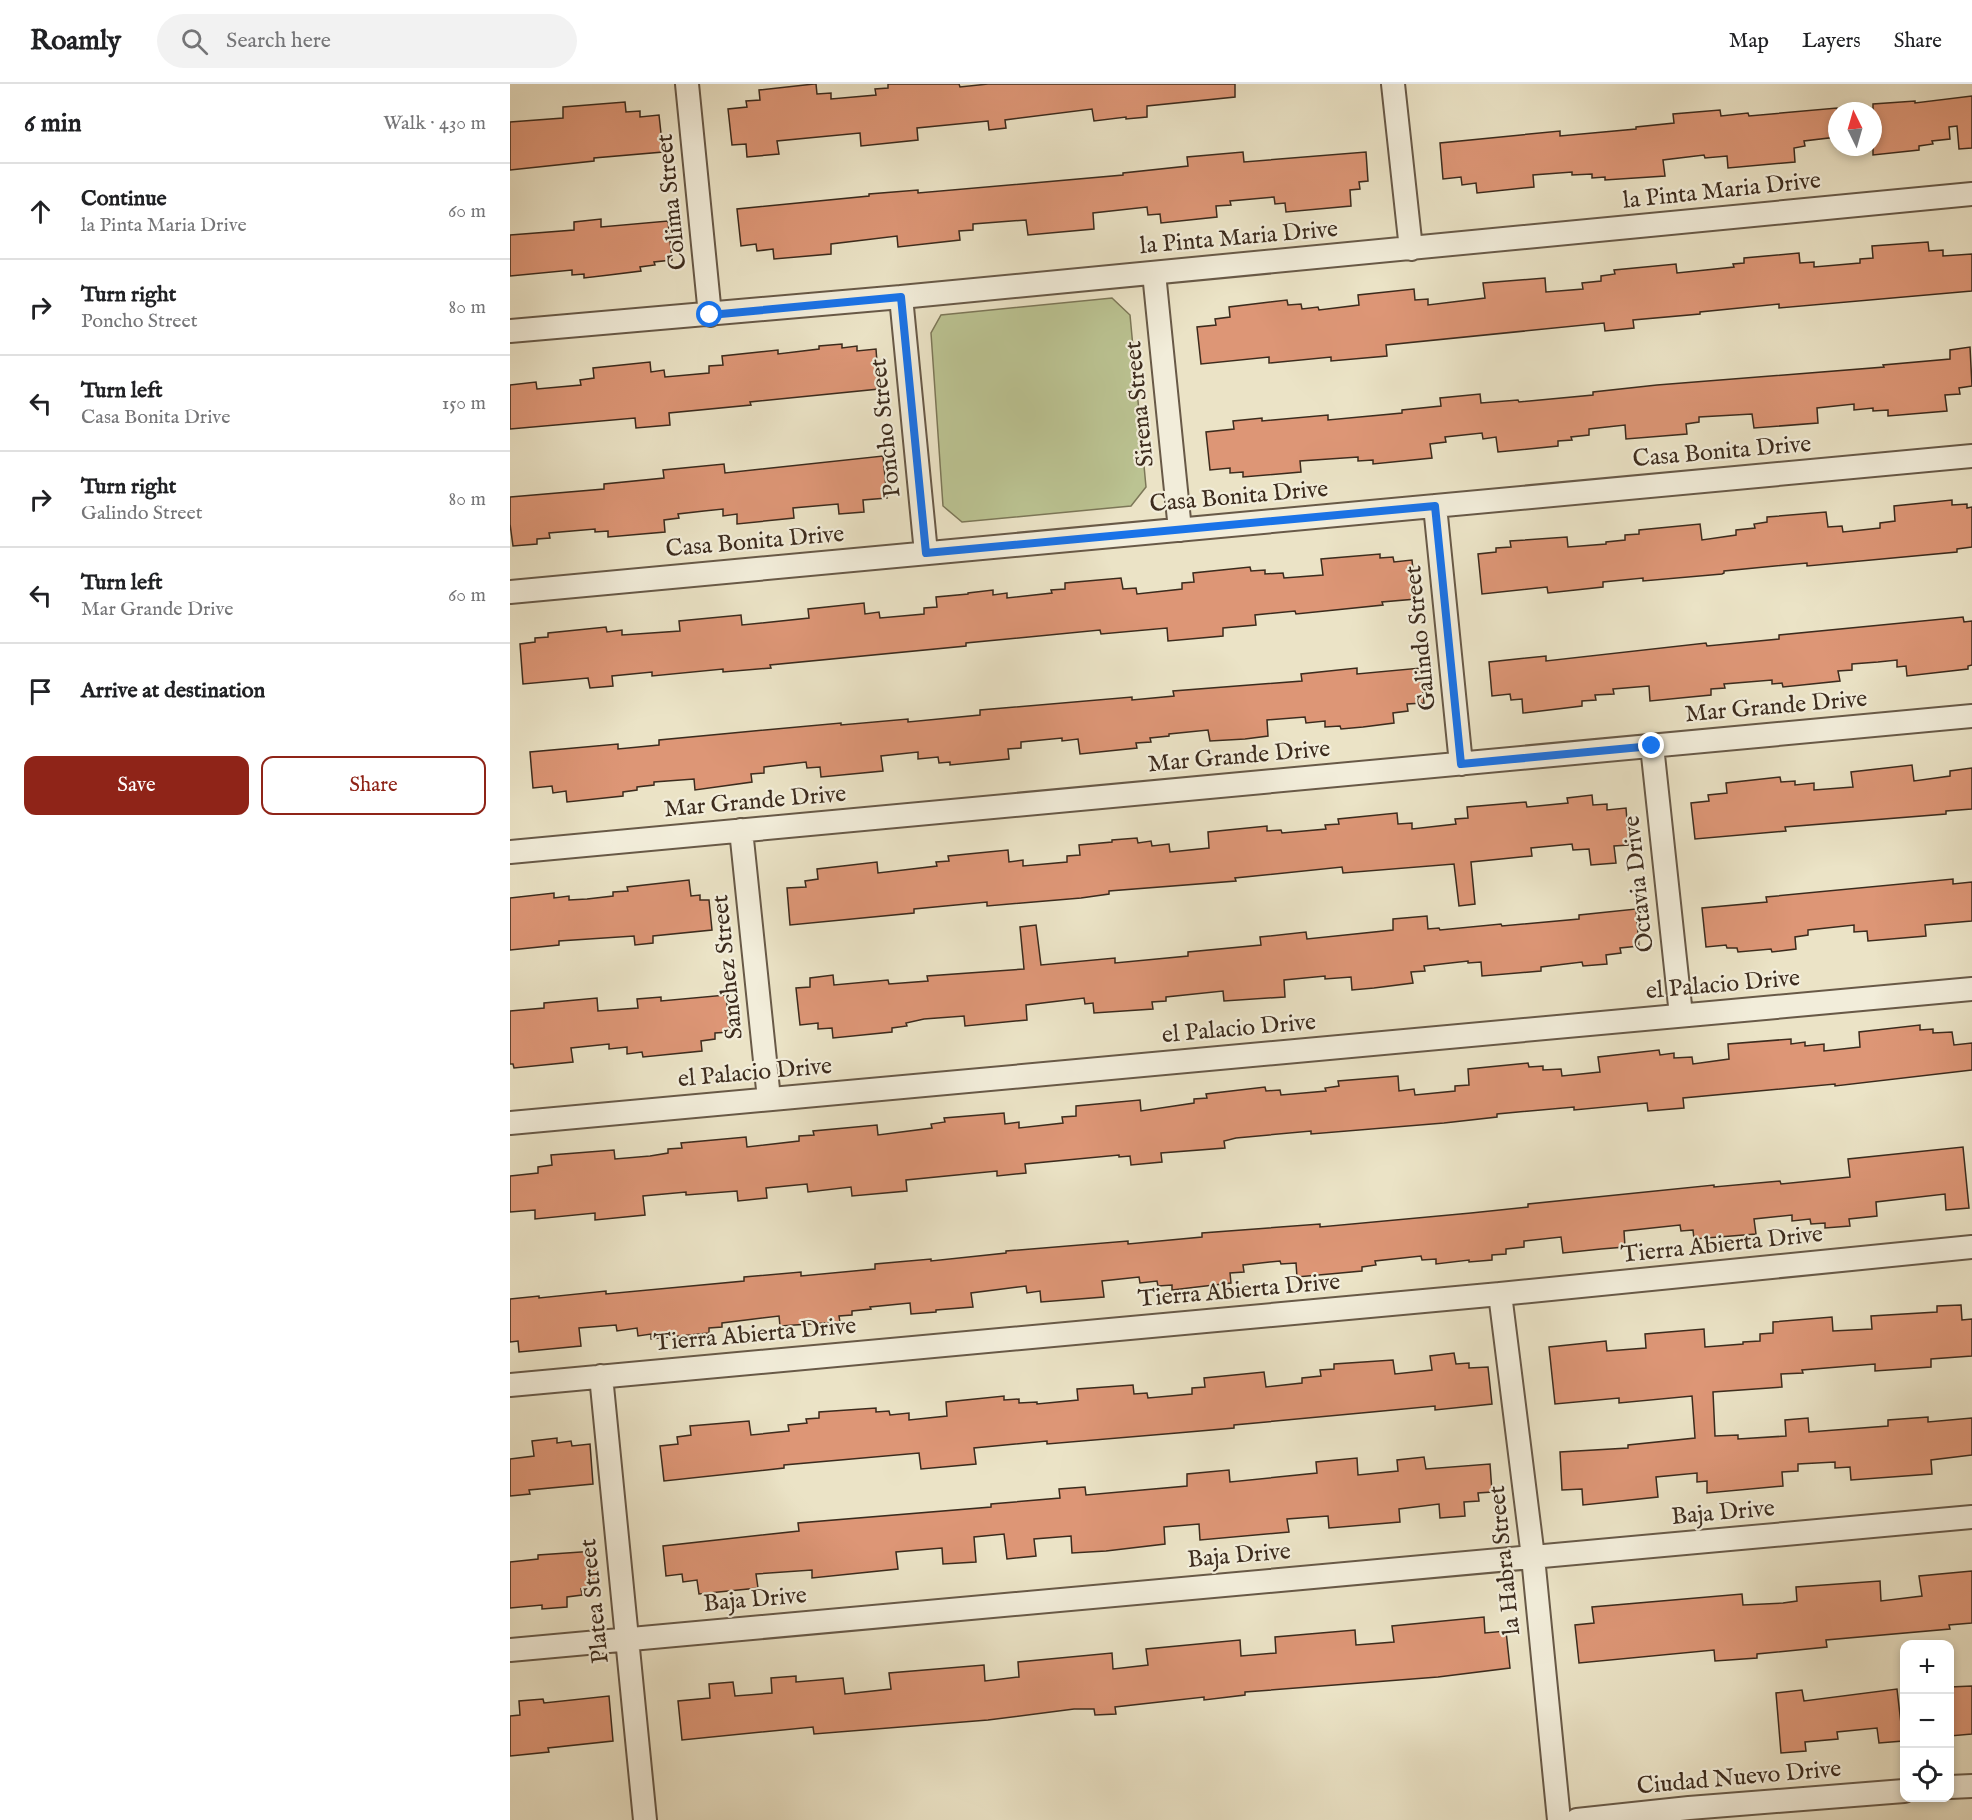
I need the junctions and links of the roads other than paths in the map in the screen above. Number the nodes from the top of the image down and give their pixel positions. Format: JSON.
{"nodes":[{"id":1,"x":687,"y":84,"type":"edge"},
{"id":2,"x":1394,"y":84,"type":"edge"},
{"id":3,"x":1972,"y":194,"type":"edge"},
{"id":4,"x":1411,"y":249,"type":"junction"},
{"id":5,"x":1154,"y":273,"type":"junction"},
{"id":6,"x":901,"y":297,"type":"junction"},
{"id":7,"x":710,"y":315,"type":"junction"},
{"id":8,"x":510,"y":331,"type":"edge"},
{"id":9,"x":1972,"y":456,"type":"edge"},
{"id":10,"x":1435,"y":506,"type":"junction"},
{"id":11,"x":1180,"y":530,"type":"junction"},
{"id":12,"x":926,"y":553,"type":"junction"},
{"id":13,"x":510,"y":592,"type":"edge"},
{"id":14,"x":1972,"y":716,"type":"edge"},
{"id":15,"x":1652,"y":746,"type":"junction"},
{"id":16,"x":1461,"y":764,"type":"junction"},
{"id":17,"x":741,"y":830,"type":"junction"},
{"id":18,"x":510,"y":852,"type":"edge"},
{"id":19,"x":1972,"y":989,"type":"edge"},
{"id":20,"x":1681,"y":1016,"type":"junction"},
{"id":21,"x":769,"y":1099,"type":"junction"},
{"id":22,"x":510,"y":1123,"type":"edge"},
{"id":23,"x":1972,"y":1247,"type":"edge"},
{"id":24,"x":1500,"y":1294,"type":"junction"},
{"id":25,"x":601,"y":1376,"type":"junction"},
{"id":26,"x":510,"y":1385,"type":"edge"},
{"id":27,"x":1972,"y":1518,"type":"edge"},
{"id":28,"x":1533,"y":1557,"type":"junction"},
{"id":29,"x":626,"y":1639,"type":"junction"},
{"id":30,"x":510,"y":1650,"type":"edge"},
{"id":31,"x":1972,"y":1786,"type":"edge"},
{"id":32,"x":1954,"y":1787,"type":"edge"},
{"id":33,"x":1900,"y":1792,"type":"edge"},
{"id":34,"x":1689,"y":1814,"type":"edge"},
{"id":35,"x":645,"y":1820,"type":"edge"},
{"id":36,"x":1559,"y":1820,"type":"edge"},
{"id":37,"x":1577,"y":1820,"type":"edge"}],
"edges":[{"from":1,"to":7,"type":"street","name":"Colima Street"},
{"from":2,"to":4,"type":"street"},
{"from":3,"to":4,"type":"street","name":"la Pinta Maria Drive"},
{"from":4,"to":5,"type":"street","name":"la Pinta Maria Drive"},
{"from":5,"to":6,"type":"street","name":"la Pinta Maria Drive"},
{"from":5,"to":11,"type":"street","name":"Sirena Street"},
{"from":6,"to":7,"type":"street","name":"la Pinta Maria Drive"},
{"from":6,"to":12,"type":"street","name":"Poncho Street"},
{"from":7,"to":8,"type":"street","name":"la Pinta Maria Drive"},
{"from":9,"to":10,"type":"street","name":"Casa Bonita Drive"},
{"from":10,"to":11,"type":"street","name":"Casa Bonita Drive"},
{"from":10,"to":16,"type":"street","name":"Galindo Street"},
{"from":11,"to":12,"type":"street","name":"Casa Bonita Drive"},
{"from":12,"to":13,"type":"street","name":"Casa Bonita Drive"},
{"from":14,"to":15,"type":"street","name":"Mar Grande Drive"},
{"from":15,"to":16,"type":"street","name":"Mar Grande Drive"},
{"from":15,"to":20,"type":"street","name":"Octavia Drive"},
{"from":16,"to":17,"type":"street","name":"Mar Grande Drive"},
{"from":17,"to":18,"type":"street","name":"Mar Grande Drive"},
{"from":17,"to":21,"type":"street","name":"Sanchez Street"},
{"from":19,"to":20,"type":"street","name":"el Palacio Drive"},
{"from":20,"to":21,"type":"street","name":"el Palacio Drive"},
{"from":21,"to":22,"type":"street","name":"el Palacio Drive"},
{"from":23,"to":24,"type":"street","name":"Tierra Abierta Drive"},
{"from":24,"to":25,"type":"street","name":"Tierra Abierta Drive"},
{"from":24,"to":28,"type":"street","name":"la Habra Street"},
{"from":25,"to":26,"type":"street","name":"Tierra Abierta Drive"},
{"from":25,"to":29,"type":"street","name":"Platea Street"},
{"from":27,"to":28,"type":"street","name":"Baja Drive"},
{"from":28,"to":29,"type":"street","name":"Baja Drive"},
{"from":28,"to":36,"type":"street","name":"la Habra Street"},
{"from":29,"to":30,"type":"street","name":"Baja Drive"},
{"from":29,"to":35,"type":"street","name":"Platea Street"},
{"from":31,"to":32,"type":"street"},
{"from":33,"to":34,"type":"street","name":"Ciudad Nuevo Drive"},
{"from":34,"to":37,"type":"street","name":"Ciudad Nuevo Drive"}]}
